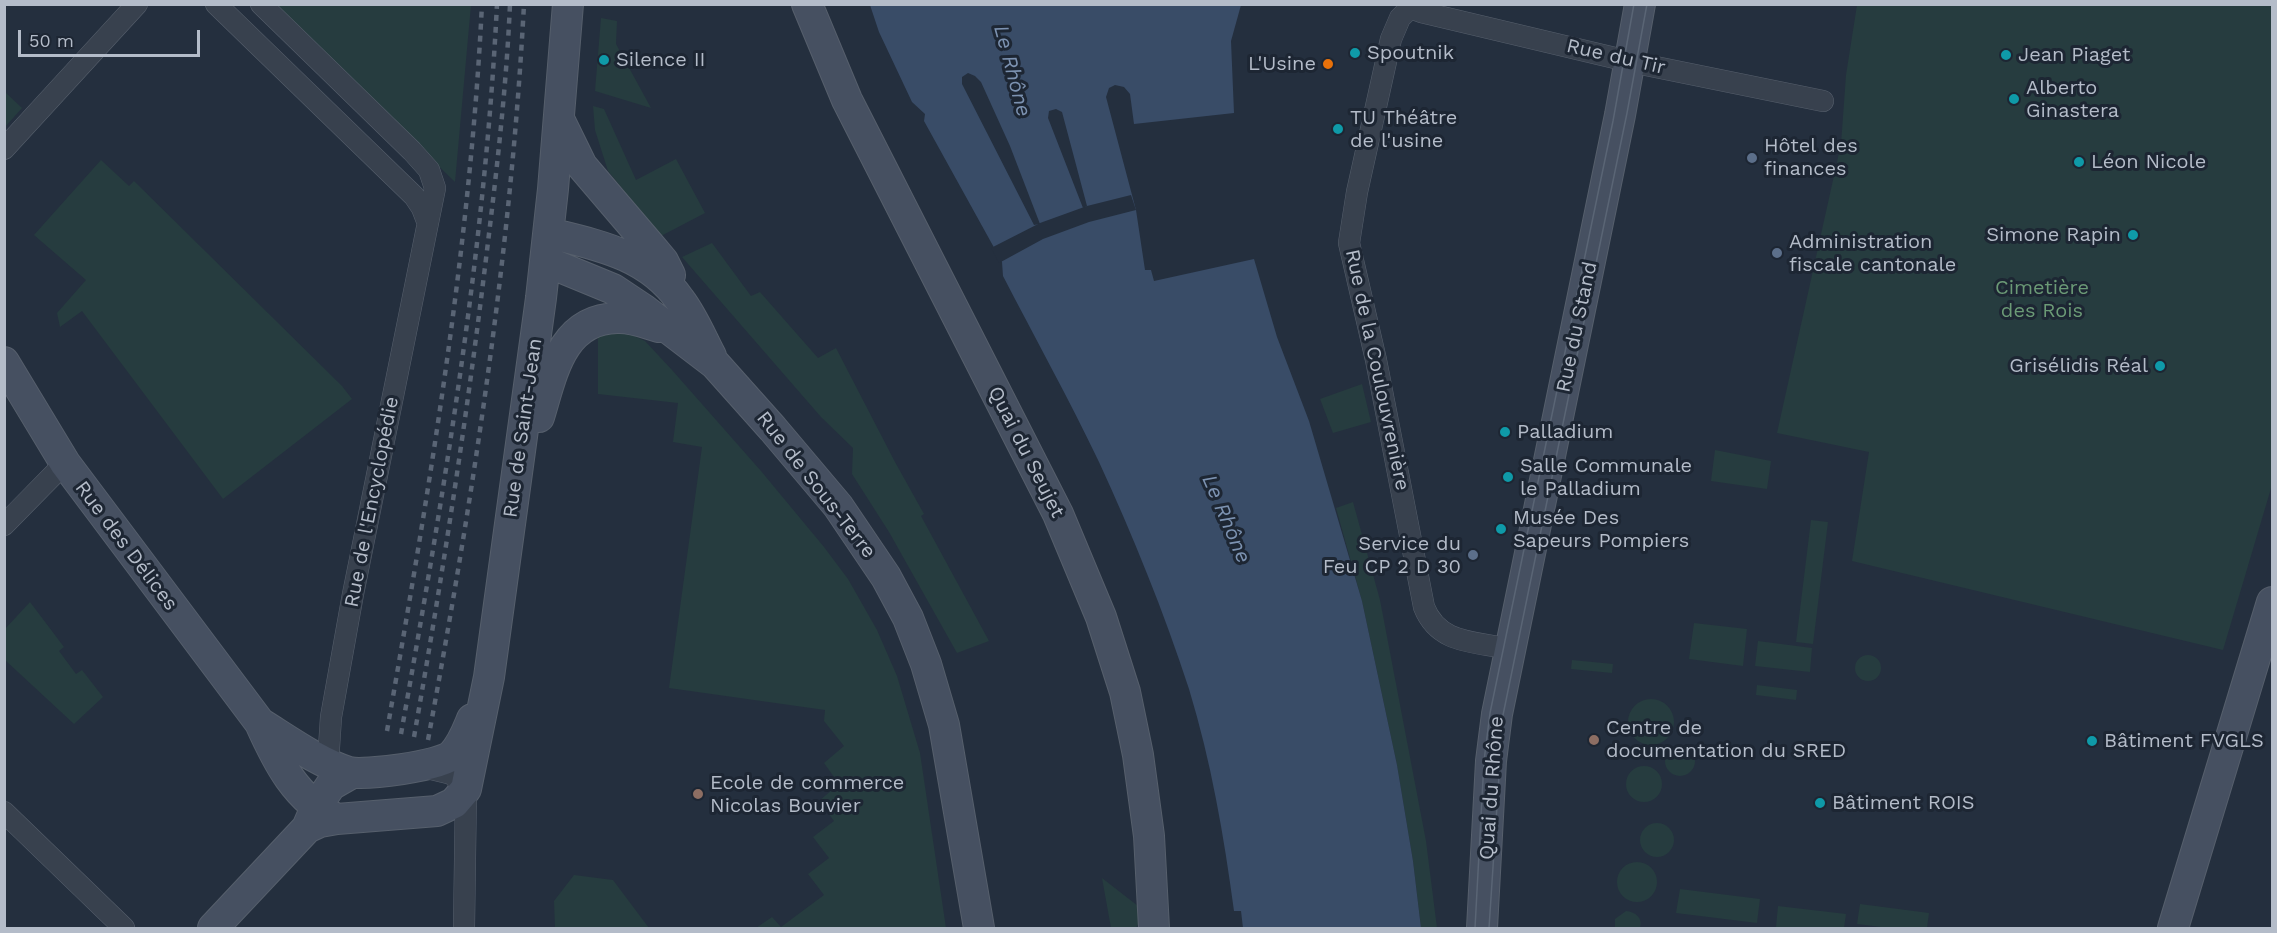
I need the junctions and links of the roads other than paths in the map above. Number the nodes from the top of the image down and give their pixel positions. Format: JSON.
{"nodes":[{"id":1,"x":137,"y":4,"type":"edge"},
{"id":2,"x":216,"y":4,"type":"edge"},
{"id":3,"x":261,"y":4,"type":"edge"},
{"id":4,"x":568,"y":4,"type":"edge"},
{"id":5,"x":807,"y":4,"type":"edge"},
{"id":6,"x":1640,"y":4,"type":"edge"},
{"id":7,"x":1409,"y":6,"type":"edge"},
{"id":8,"x":1630,"y":61,"type":"junction"},
{"id":9,"x":1822,"y":101,"type":"dead end"},
{"id":10,"x":559,"y":119,"type":"junction"},
{"id":11,"x":4,"y":149,"type":"edge"},
{"id":12,"x":427,"y":221,"type":"junction"},
{"id":13,"x":547,"y":247,"type":"junction"},
{"id":14,"x":679,"y":298,"type":"junction"},
{"id":15,"x":670,"y":330,"type":"junction"},
{"id":16,"x":4,"y":362,"type":"edge"},
{"id":17,"x":715,"y":364,"type":"junction"},
{"id":18,"x":65,"y":463,"type":"junction"},
{"id":19,"x":516,"y":483,"type":"junction"},
{"id":20,"x":4,"y":525,"type":"edge"},
{"id":21,"x":2271,"y":614,"type":"edge"},
{"id":22,"x":1510,"y":649,"type":"junction"},
{"id":23,"x":489,"y":677,"type":"junction"},
{"id":24,"x":260,"y":723,"type":"junction"},
{"id":25,"x":419,"y":767,"type":"junction"},
{"id":26,"x":466,"y":789,"type":"junction"},
{"id":27,"x":328,"y":796,"type":"junction"},
{"id":28,"x":437,"y":811,"type":"junction"},
{"id":29,"x":4,"y":812,"type":"edge"},
{"id":30,"x":464,"y":848,"type":"junction"},
{"id":31,"x":124,"y":928,"type":"edge"},
{"id":32,"x":213,"y":928,"type":"edge"},
{"id":33,"x":464,"y":928,"type":"edge"},
{"id":34,"x":979,"y":928,"type":"edge"},
{"id":35,"x":1154,"y":928,"type":"edge"},
{"id":36,"x":1482,"y":928,"type":"edge"},
{"id":37,"x":2173,"y":928,"type":"edge"}],
"edges":[{"from":1,"to":11,"type":"street"},
{"from":2,"to":12,"type":"street"},
{"from":3,"to":12,"type":"street","name":"Rue de l'Encyclopédie"},
{"from":4,"to":10,"type":"street","name":"Rue de Saint-Jean"},
{"from":5,"to":35,"type":"street","name":"Quai du Seujet"},
{"from":6,"to":8,"type":"street","name":"Rue du Stand"},
{"from":7,"to":8,"type":"street","name":"Rue du Tir"},
{"from":7,"to":22,"type":"street","name":"Rue de la Coulouvrenière"},
{"from":8,"to":9,"type":"street","name":"Rue du Tir"},
{"from":8,"to":22,"type":"street","name":"Rue du Stand"},
{"from":10,"to":13,"type":"street","name":"Rue de Saint-Jean"},
{"from":10,"to":14,"type":"street"},
{"from":12,"to":27,"type":"street","name":"Rue de l'Encyclopédie"},
{"from":13,"to":14,"type":"street","name":"Rue de Sous-Terre"},
{"from":13,"to":15,"type":"street","name":"Rue de Sous-Terre"},
{"from":13,"to":19,"type":"street","name":"Rue de Saint-Jean"},
{"from":14,"to":17,"type":"street","name":"Rue de Sous-Terre"},
{"from":15,"to":17,"type":"street","name":"Rue de Sous-Terre"},
{"from":15,"to":19,"type":"street"},
{"from":16,"to":18,"type":"street","name":"Rue des Délices"},
{"from":17,"to":34,"type":"street","name":"Rue de Sous-Terre"},
{"from":18,"to":20,"type":"street"},
{"from":18,"to":24,"type":"street","name":"Rue des Délices"},
{"from":19,"to":23,"type":"street","name":"Rue de Saint-Jean"},
{"from":21,"to":37,"type":"street"},
{"from":22,"to":36,"type":"street","name":"Quai du Rhône"},
{"from":23,"to":25,"type":"street"},
{"from":23,"to":26,"type":"street","name":"Rue de Saint-Jean"},
{"from":24,"to":27,"type":"street","name":"Rue des Délices"},
{"from":24,"to":27,"type":"street","name":"Rue des Délices"},
{"from":25,"to":26,"type":"street"},
{"from":25,"to":27,"type":"street"},
{"from":26,"to":28,"type":"street"},
{"from":26,"to":30,"type":"street","name":"Rue de Saint-Jean"},
{"from":27,"to":28,"type":"street"},
{"from":27,"to":32,"type":"street"},
{"from":28,"to":30,"type":"street"},
{"from":29,"to":31,"type":"street"},
{"from":30,"to":33,"type":"street","name":"Rue de Saint-Jean"}]}
